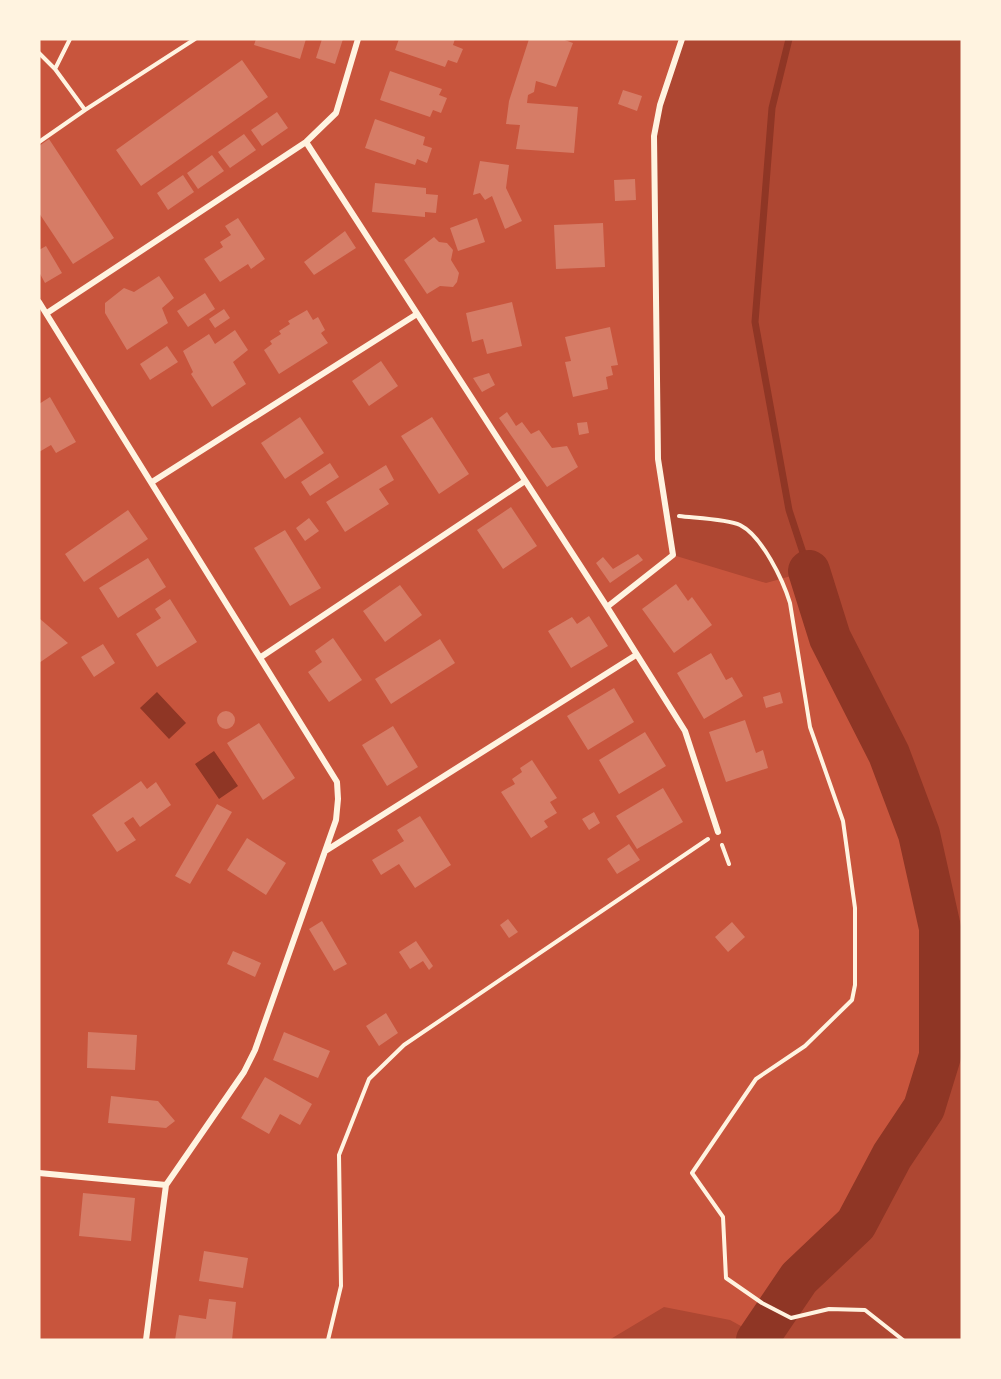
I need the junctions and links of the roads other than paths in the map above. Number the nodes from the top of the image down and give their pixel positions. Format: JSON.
{"nodes":[{"id":1,"x":358,"y":39,"type":"edge"},
{"id":2,"x":682,"y":39,"type":"edge"},
{"id":3,"x":306,"y":142,"type":"junction"},
{"id":4,"x":39,"y":302,"type":"edge"},
{"id":5,"x":47,"y":314,"type":"junction"},
{"id":6,"x":417,"y":314,"type":"junction"},
{"id":7,"x":525,"y":480,"type":"junction"},
{"id":8,"x":152,"y":482,"type":"junction"},
{"id":9,"x":607,"y":607,"type":"junction"},
{"id":10,"x":636,"y":655,"type":"junction"},
{"id":11,"x":261,"y":657,"type":"junction"},
{"id":12,"x":718,"y":832,"type":"road end"},
{"id":13,"x":326,"y":850,"type":"junction"},
{"id":14,"x":39,"y":1173,"type":"edge"},
{"id":15,"x":166,"y":1185,"type":"junction"},
{"id":16,"x":146,"y":1340,"type":"edge"}],
"edges":[{"from":1,"to":3,"type":"street"},
{"from":2,"to":9,"type":"street"},
{"from":3,"to":5,"type":"street"},
{"from":3,"to":6,"type":"street"},
{"from":4,"to":5,"type":"street"},
{"from":5,"to":8,"type":"street"},
{"from":6,"to":7,"type":"street"},
{"from":6,"to":8,"type":"street"},
{"from":7,"to":9,"type":"street"},
{"from":7,"to":11,"type":"street"},
{"from":8,"to":11,"type":"street"},
{"from":9,"to":10,"type":"street"},
{"from":10,"to":12,"type":"street"},
{"from":10,"to":13,"type":"street"},
{"from":11,"to":13,"type":"street"},
{"from":13,"to":15,"type":"street"},
{"from":14,"to":15,"type":"street"},
{"from":15,"to":16,"type":"street"}]}
